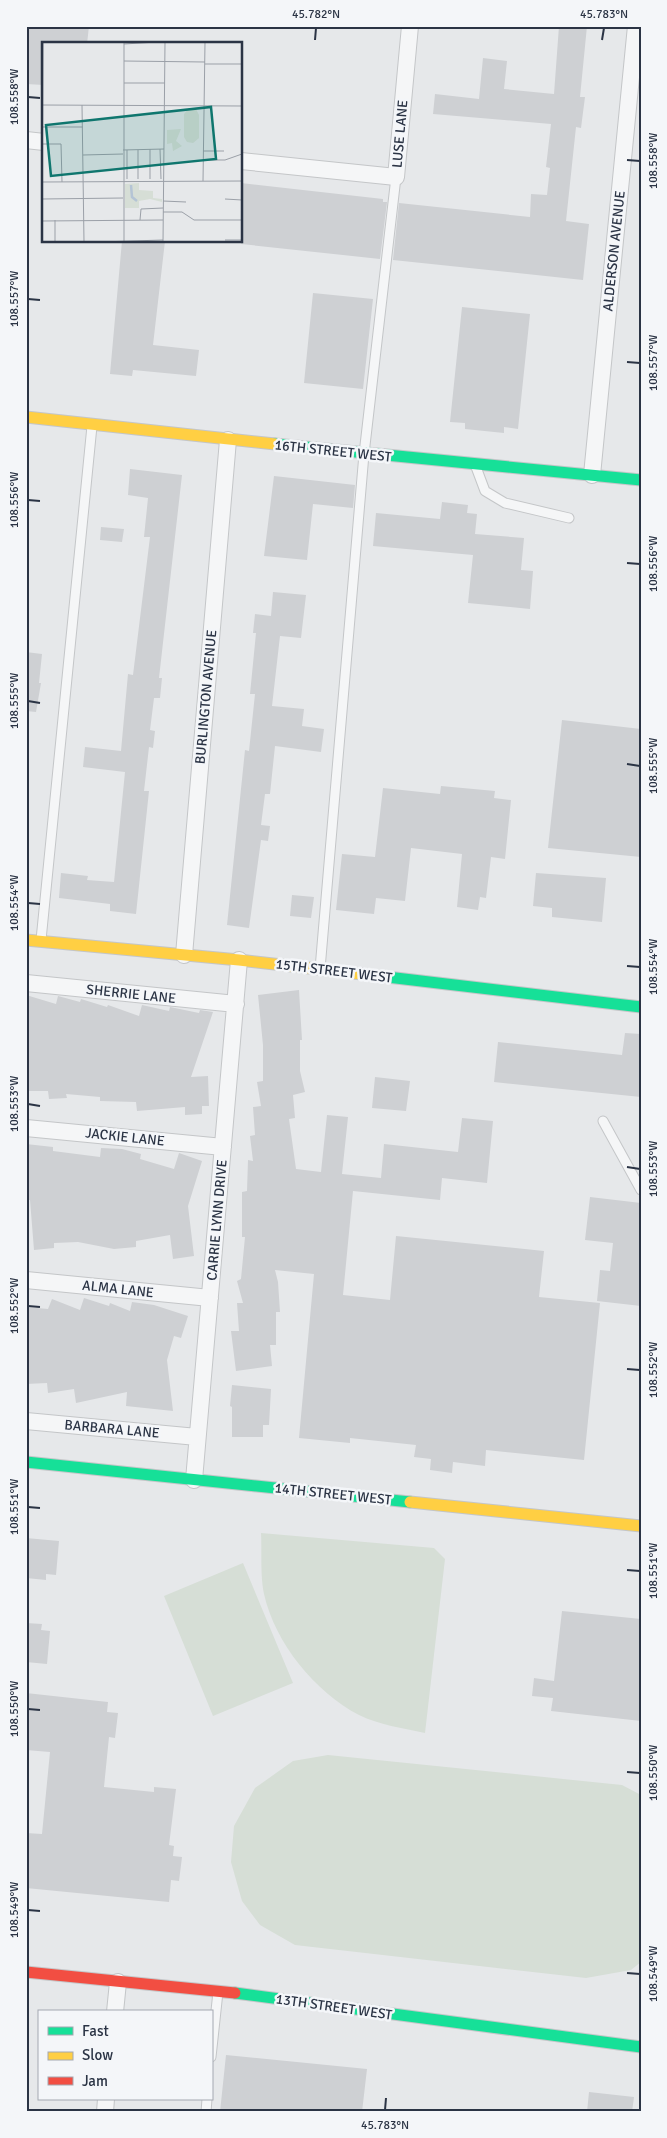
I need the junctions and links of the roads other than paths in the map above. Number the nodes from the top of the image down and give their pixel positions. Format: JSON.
{"nodes":[{"id":1,"x":410,"y":26,"type":"edge"},
{"id":2,"x":636,"y":26,"type":"edge"},
{"id":3,"x":26,"y":140,"type":"edge"},
{"id":4,"x":42,"y":142,"type":"edge"},
{"id":5,"x":242,"y":161,"type":"edge"},
{"id":6,"x":396,"y":176,"type":"junction"},
{"id":7,"x":26,"y":417,"type":"edge"},
{"id":8,"x":92,"y":423,"type":"junction"},
{"id":9,"x":228,"y":440,"type":"junction"},
{"id":10,"x":364,"y":454,"type":"junction"},
{"id":11,"x":475,"y":465,"type":"junction"},
{"id":12,"x":592,"y":475,"type":"junction"},
{"id":13,"x":641,"y":480,"type":"edge"},
{"id":14,"x":570,"y":518,"type":"dead end"},
{"id":15,"x":26,"y":940,"type":"edge"},
{"id":16,"x":41,"y":941,"type":"junction"},
{"id":17,"x":184,"y":955,"type":"junction"},
{"id":18,"x":240,"y":960,"type":"junction"},
{"id":19,"x":320,"y":969,"type":"junction"},
{"id":20,"x":26,"y":983,"type":"edge"},
{"id":21,"x":236,"y":1004,"type":"junction"},
{"id":22,"x":641,"y":1007,"type":"edge"},
{"id":23,"x":603,"y":1121,"type":"dead end"},
{"id":24,"x":26,"y":1128,"type":"edge"},
{"id":25,"x":223,"y":1147,"type":"junction"},
{"id":26,"x":641,"y":1190,"type":"edge"},
{"id":27,"x":26,"y":1280,"type":"edge"},
{"id":28,"x":210,"y":1298,"type":"junction"},
{"id":29,"x":26,"y":1421,"type":"edge"},
{"id":30,"x":197,"y":1437,"type":"junction"},
{"id":31,"x":26,"y":1462,"type":"edge"},
{"id":32,"x":194,"y":1480,"type":"junction"},
{"id":33,"x":641,"y":1526,"type":"edge"},
{"id":34,"x":26,"y":1972,"type":"edge"},
{"id":35,"x":118,"y":1982,"type":"junction"},
{"id":36,"x":218,"y":1991,"type":"junction"},
{"id":37,"x":115,"y":2010,"type":"edge"},
{"id":38,"x":641,"y":2047,"type":"edge"},
{"id":39,"x":212,"y":2048,"type":"edge"}],
"edges":[{"from":1,"to":6,"type":"street","name":"LUSE LANE"},
{"from":2,"to":12,"type":"street","name":"ALDERSON AVENUE"},
{"from":3,"to":4,"type":"street"},
{"from":5,"to":6,"type":"street","name":"LUSE LANE"},
{"from":6,"to":10,"type":"lane"},
{"from":7,"to":8,"type":"street","name":"16TH STREET WEST"},
{"from":8,"to":9,"type":"street","name":"16TH STREET WEST"},
{"from":8,"to":16,"type":"lane"},
{"from":9,"to":10,"type":"street","name":"16TH STREET WEST"},
{"from":9,"to":17,"type":"street","name":"BURLINGTON AVENUE"},
{"from":10,"to":11,"type":"street","name":"16TH STREET WEST"},
{"from":10,"to":19,"type":"lane"},
{"from":11,"to":12,"type":"street","name":"16TH STREET WEST"},
{"from":11,"to":14,"type":"lane"},
{"from":12,"to":13,"type":"street","name":"16TH STREET WEST"},
{"from":15,"to":16,"type":"street","name":"15TH STREET WEST"},
{"from":16,"to":17,"type":"street","name":"15TH STREET WEST"},
{"from":17,"to":18,"type":"street","name":"15TH STREET WEST"},
{"from":18,"to":19,"type":"street","name":"15TH STREET WEST"},
{"from":18,"to":21,"type":"street","name":"CARRIE LYNN DRIVE"},
{"from":19,"to":22,"type":"street","name":"15TH STREET WEST"},
{"from":20,"to":21,"type":"street","name":"SHERRIE LANE"},
{"from":21,"to":25,"type":"street","name":"CARRIE LYNN DRIVE"},
{"from":23,"to":26,"type":"lane"},
{"from":24,"to":25,"type":"street","name":"JACKIE LANE"},
{"from":25,"to":28,"type":"street","name":"CARRIE LYNN DRIVE"},
{"from":27,"to":28,"type":"street","name":"ALMA LANE"},
{"from":28,"to":30,"type":"street","name":"CARRIE LYNN DRIVE"},
{"from":29,"to":30,"type":"street","name":"BARBARA LANE"},
{"from":30,"to":32,"type":"street","name":"CARRIE LYNN DRIVE"},
{"from":31,"to":32,"type":"street","name":"14TH STREET WEST"},
{"from":32,"to":33,"type":"street","name":"14TH STREET WEST"},
{"from":34,"to":35,"type":"street","name":"13TH STREET WEST"},
{"from":35,"to":36,"type":"street","name":"13TH STREET WEST"},
{"from":35,"to":37,"type":"street"},
{"from":36,"to":38,"type":"street","name":"13TH STREET WEST"},
{"from":36,"to":39,"type":"lane"}]}
